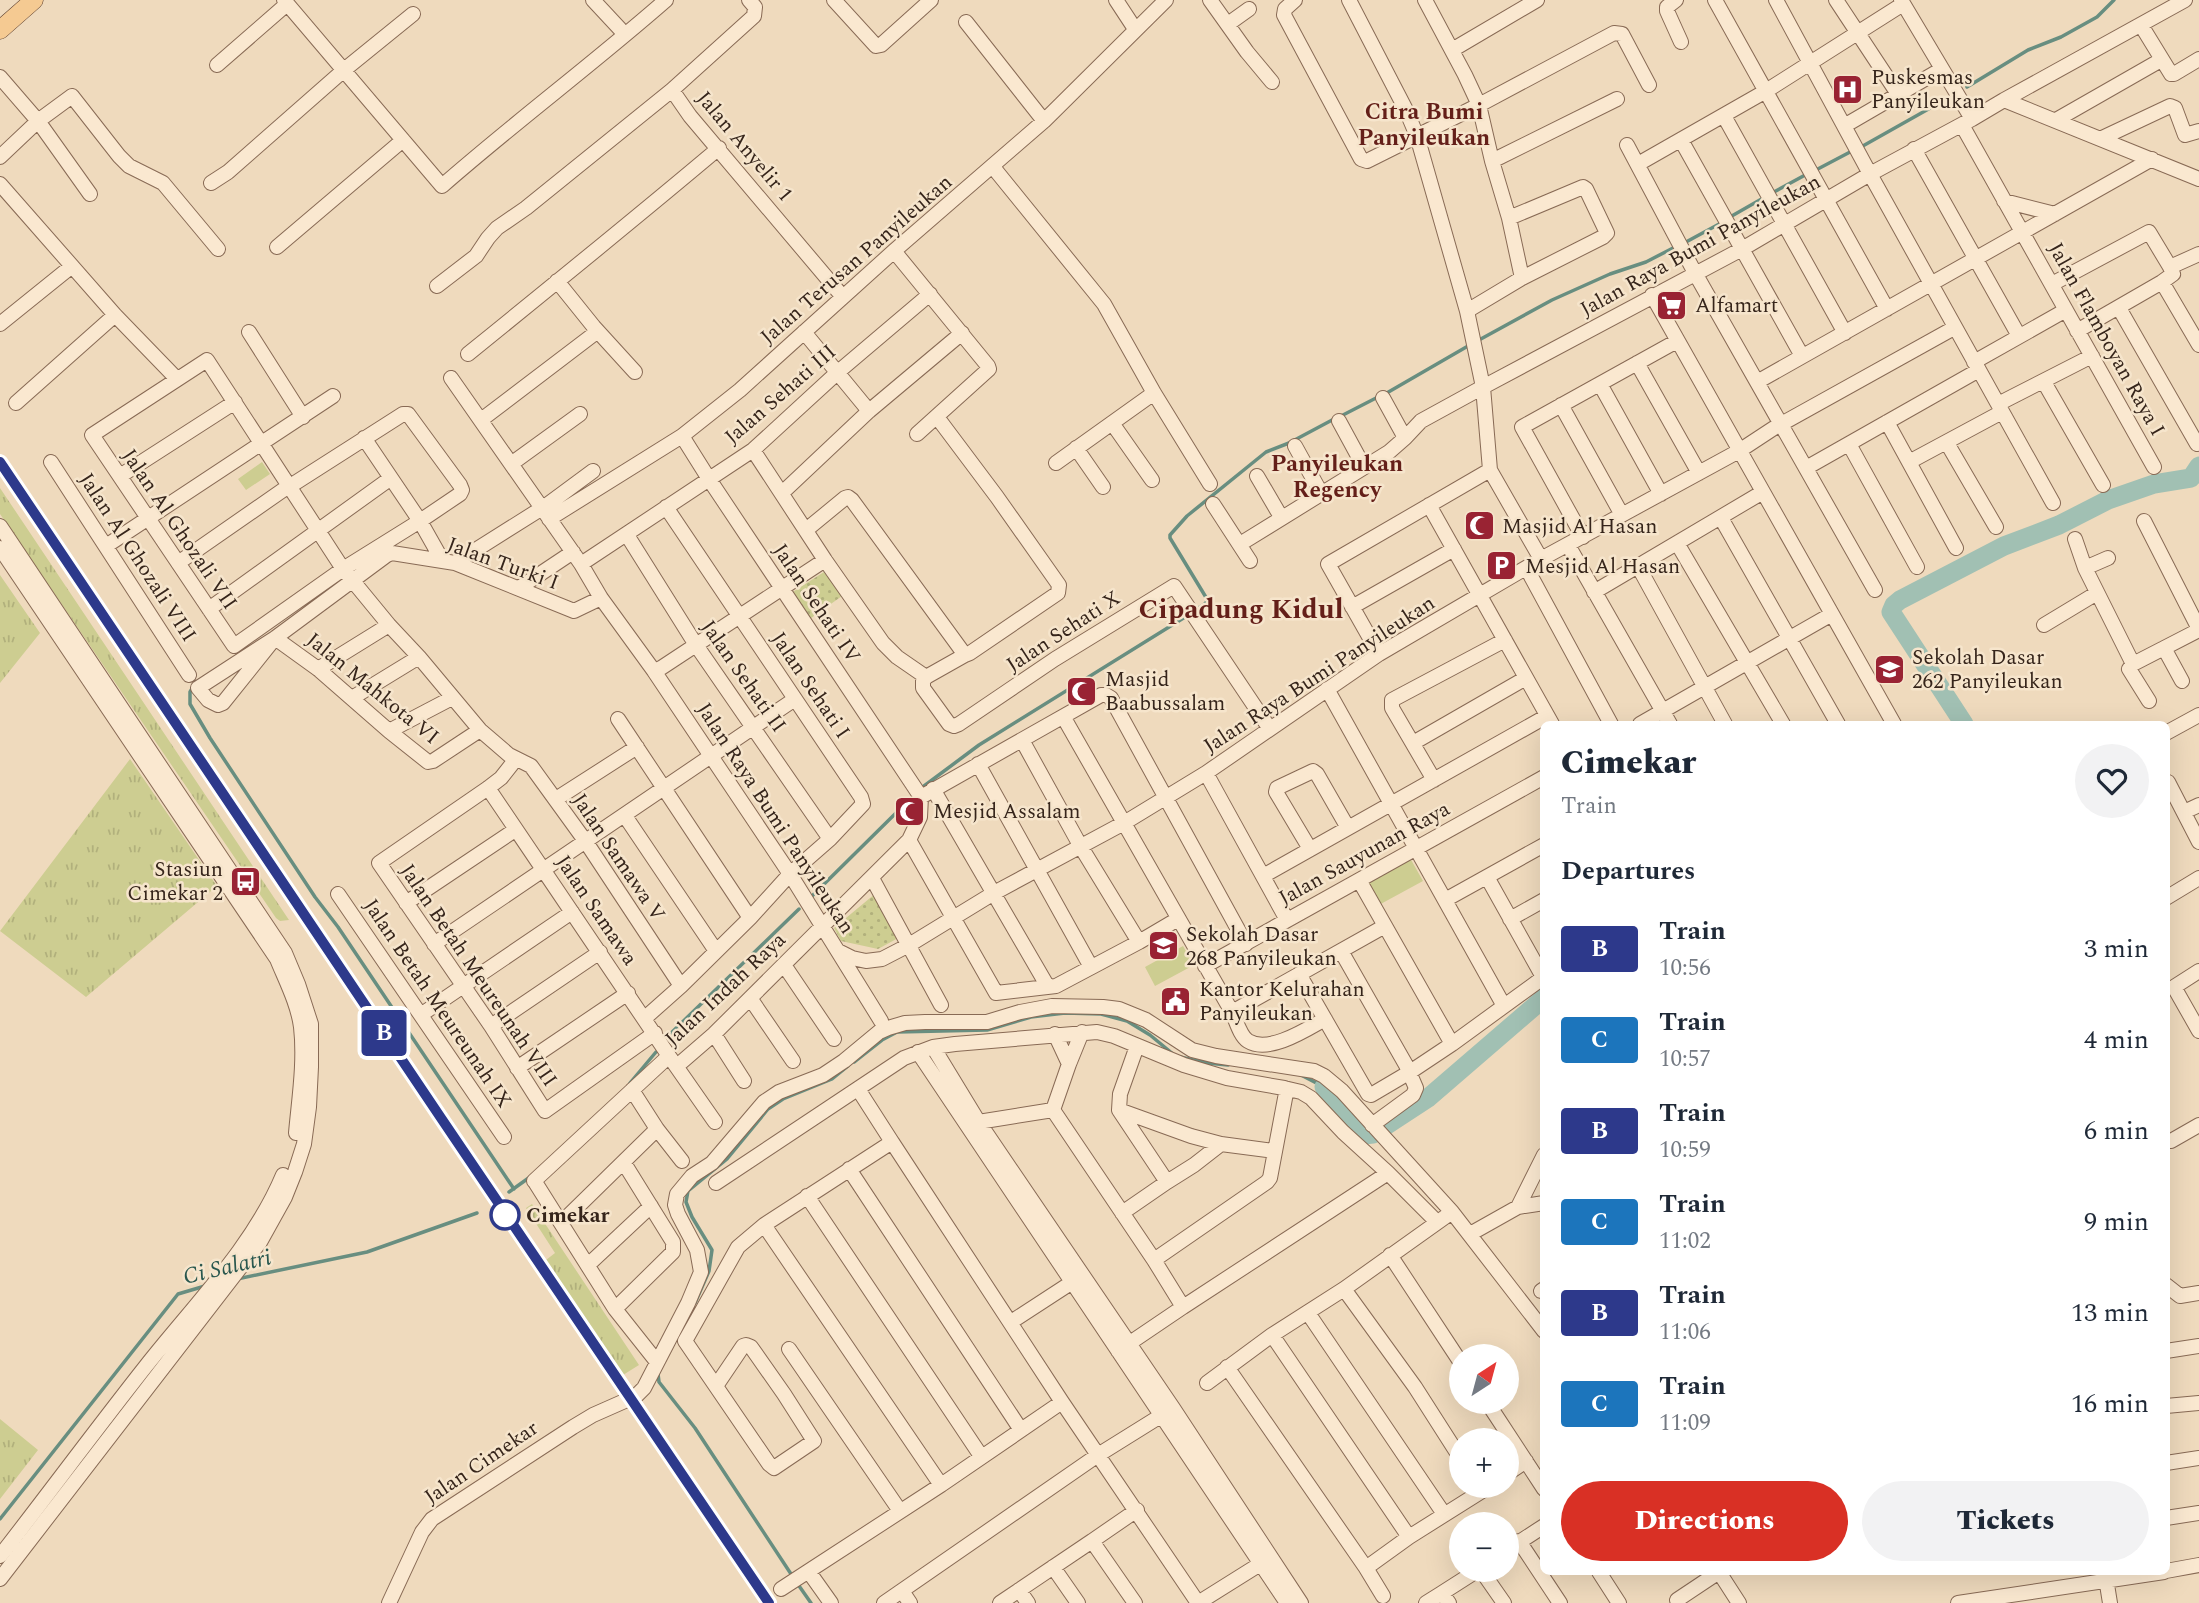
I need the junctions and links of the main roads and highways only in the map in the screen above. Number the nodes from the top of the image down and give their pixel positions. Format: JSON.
{"nodes":[{"id":1,"x":34,"y":0,"type":"edge"},
{"id":2,"x":0,"y":30,"type":"edge"}],
"edges":[{"from":1,"to":2,"type":"main road"}]}
